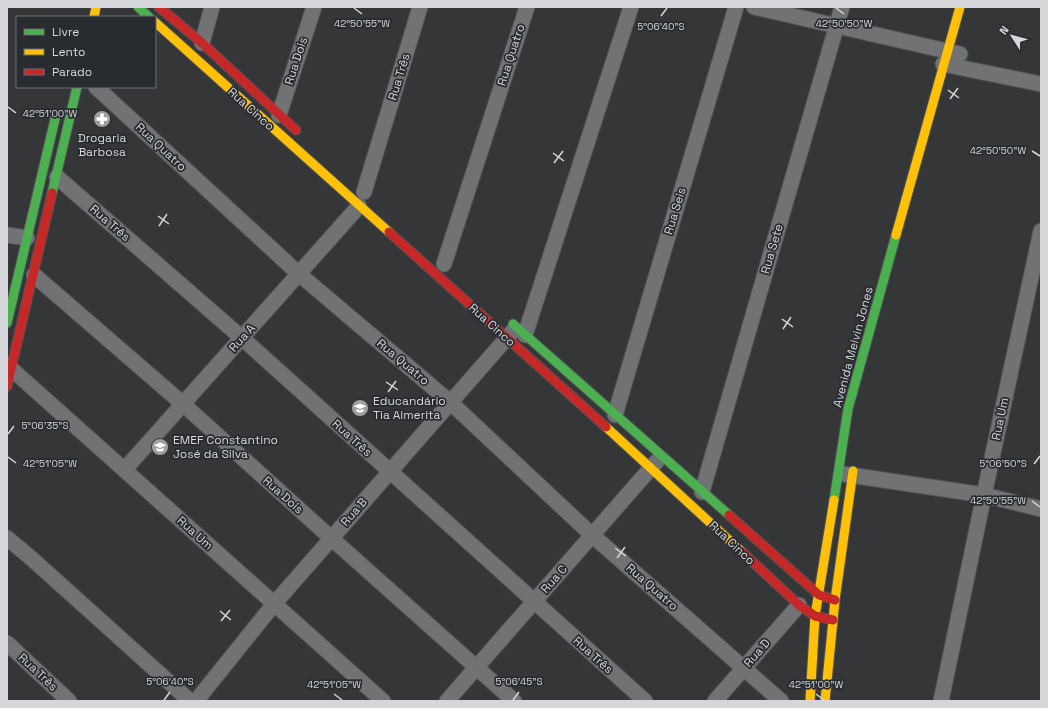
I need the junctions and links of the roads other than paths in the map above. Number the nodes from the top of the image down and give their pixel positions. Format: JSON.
{"nodes":[{"id":1,"x":138,"y":7,"type":"edge"},
{"id":2,"x":159,"y":7,"type":"edge"},
{"id":3,"x":212,"y":7,"type":"edge"},
{"id":4,"x":314,"y":7,"type":"edge"},
{"id":5,"x":420,"y":7,"type":"edge"},
{"id":6,"x":527,"y":7,"type":"edge"},
{"id":7,"x":631,"y":7,"type":"edge"},
{"id":8,"x":736,"y":7,"type":"edge"},
{"id":9,"x":754,"y":7,"type":"edge"},
{"id":10,"x":842,"y":7,"type":"edge"},
{"id":11,"x":960,"y":7,"type":"edge"},
{"id":12,"x":148,"y":16,"type":"edge"},
{"id":13,"x":156,"y":23,"type":"edge"},
{"id":14,"x":836,"y":25,"type":"junction"},
{"id":15,"x":202,"y":43,"type":"junction"},
{"id":16,"x":954,"y":60,"type":"junction"},
{"id":17,"x":1041,"y":84,"type":"edge"},
{"id":18,"x":97,"y":88,"type":"edge"},
{"id":19,"x":74,"y":91,"type":"edge"},
{"id":20,"x":58,"y":106,"type":"dead end"},
{"id":21,"x":279,"y":115,"type":"junction"},
{"id":22,"x":302,"y":136,"type":"dead end"},
{"id":23,"x":57,"y":177,"type":"junction"},
{"id":24,"x":363,"y":196,"type":"junction"},
{"id":25,"x":1041,"y":231,"type":"edge"},
{"id":26,"x":7,"y":235,"type":"edge"},
{"id":27,"x":27,"y":238,"type":"junction"},
{"id":28,"x":445,"y":264,"type":"dead end"},
{"id":29,"x":299,"y":274,"type":"junction"},
{"id":30,"x":34,"y":275,"type":"junction"},
{"id":31,"x":504,"y":316,"type":"dead end"},
{"id":32,"x":7,"y":323,"type":"edge"},
{"id":33,"x":516,"y":334,"type":"junction"},
{"id":34,"x":242,"y":338,"type":"junction"},
{"id":35,"x":9,"y":367,"type":"edge"},
{"id":36,"x":7,"y":386,"type":"edge"},
{"id":37,"x":450,"y":402,"type":"junction"},
{"id":38,"x":183,"y":404,"type":"junction"},
{"id":39,"x":615,"y":415,"type":"junction"},
{"id":40,"x":661,"y":456,"type":"junction"},
{"id":41,"x":651,"y":468,"type":"junction"},
{"id":42,"x":125,"y":469,"type":"junction"},
{"id":43,"x":848,"y":470,"type":"junction"},
{"id":44,"x":389,"y":472,"type":"junction"},
{"id":45,"x":702,"y":492,"type":"junction"},
{"id":46,"x":984,"y":495,"type":"junction"},
{"id":47,"x":1041,"y":508,"type":"edge"},
{"id":48,"x":592,"y":535,"type":"junction"},
{"id":49,"x":7,"y":538,"type":"edge"},
{"id":50,"x":331,"y":538,"type":"junction"},
{"id":51,"x":819,"y":595,"type":"junction"},
{"id":52,"x":835,"y":600,"type":"junction"},
{"id":53,"x":534,"y":602,"type":"junction"},
{"id":54,"x":274,"y":604,"type":"junction"},
{"id":55,"x":799,"y":604,"type":"junction"},
{"id":56,"x":816,"y":616,"type":"junction"},
{"id":57,"x":833,"y":620,"type":"junction"},
{"id":58,"x":7,"y":642,"type":"edge"},
{"id":59,"x":476,"y":668,"type":"junction"},
{"id":60,"x":744,"y":668,"type":"junction"},
{"id":61,"x":69,"y":701,"type":"edge"},
{"id":62,"x":190,"y":701,"type":"edge"},
{"id":63,"x":196,"y":701,"type":"edge"},
{"id":64,"x":383,"y":701,"type":"edge"},
{"id":65,"x":447,"y":701,"type":"edge"},
{"id":66,"x":514,"y":701,"type":"edge"},
{"id":67,"x":645,"y":701,"type":"edge"},
{"id":68,"x":716,"y":701,"type":"edge"},
{"id":69,"x":781,"y":701,"type":"edge"},
{"id":70,"x":810,"y":701,"type":"edge"},
{"id":71,"x":825,"y":701,"type":"edge"},
{"id":72,"x":941,"y":701,"type":"edge"}],
"edges":[{"from":1,"to":12,"type":"street"},
{"from":2,"to":15,"type":"street","name":"Rua Cinco"},
{"from":3,"to":15,"type":"street"},
{"from":4,"to":21,"type":"street","name":"Rua Dois"},
{"from":5,"to":24,"type":"street","name":"Rua Três"},
{"from":6,"to":28,"type":"street","name":"Rua Quatro"},
{"from":7,"to":33,"type":"street","name":"Rua Cinco"},
{"from":8,"to":39,"type":"street","name":"Rua Seis"},
{"from":9,"to":14,"type":"street"},
{"from":10,"to":14,"type":"street","name":"Rua Sete"},
{"from":11,"to":16,"type":"street","name":"Avenida Melvin Jones"},
{"from":13,"to":24,"type":"street","name":"Rua Cinco"},
{"from":14,"to":16,"type":"street"},
{"from":14,"to":45,"type":"street","name":"Rua Sete"},
{"from":15,"to":21,"type":"street","name":"Rua Cinco"},
{"from":16,"to":17,"type":"street"},
{"from":16,"to":43,"type":"street","name":"Avenida Melvin Jones"},
{"from":18,"to":29,"type":"street","name":"Rua Quatro"},
{"from":19,"to":23,"type":"street"},
{"from":20,"to":27,"type":"street"},
{"from":21,"to":22,"type":"street","name":"Rua Cinco"},
{"from":23,"to":30,"type":"street"},
{"from":23,"to":34,"type":"street","name":"Rua Três"},
{"from":24,"to":29,"type":"street","name":"Rua A"},
{"from":24,"to":33,"type":"street","name":"Rua Cinco"},
{"from":25,"to":46,"type":"street","name":"Rua Um"},
{"from":26,"to":27,"type":"street"},
{"from":27,"to":32,"type":"street"},
{"from":29,"to":34,"type":"street","name":"Rua A"},
{"from":29,"to":37,"type":"street","name":"Rua Quatro"},
{"from":30,"to":35,"type":"street"},
{"from":30,"to":38,"type":"street","name":"Rua Dois"},
{"from":31,"to":33,"type":"street","name":"Rua Cinco"},
{"from":33,"to":37,"type":"street","name":"Rua B"},
{"from":33,"to":39,"type":"street","name":"Rua Cinco"},
{"from":33,"to":41,"type":"street","name":"Rua Cinco"},
{"from":34,"to":38,"type":"street","name":"Rua A"},
{"from":34,"to":44,"type":"street","name":"Rua Três"},
{"from":35,"to":36,"type":"street"},
{"from":35,"to":42,"type":"street","name":"Rua Um"},
{"from":37,"to":44,"type":"street","name":"Rua B"},
{"from":37,"to":48,"type":"street","name":"Rua Quatro"},
{"from":38,"to":42,"type":"street","name":"Rua A"},
{"from":38,"to":50,"type":"street","name":"Rua Dois"},
{"from":39,"to":40,"type":"street","name":"Rua Cinco"},
{"from":40,"to":41,"type":"street","name":"Rua C"},
{"from":40,"to":45,"type":"street","name":"Rua Cinco"},
{"from":41,"to":48,"type":"street","name":"Rua C"},
{"from":41,"to":55,"type":"street","name":"Rua Cinco"},
{"from":42,"to":54,"type":"street","name":"Rua Um"},
{"from":43,"to":46,"type":"street"},
{"from":43,"to":51,"type":"street","name":"Avenida Melvin Jones"},
{"from":43,"to":52,"type":"street","name":"Avenida Melvin Jones"},
{"from":44,"to":50,"type":"street","name":"Rua B"},
{"from":44,"to":53,"type":"street","name":"Rua Três"},
{"from":45,"to":51,"type":"street","name":"Rua Cinco"},
{"from":46,"to":47,"type":"street"},
{"from":46,"to":72,"type":"street","name":"Rua Um"},
{"from":48,"to":53,"type":"street","name":"Rua C"},
{"from":48,"to":60,"type":"street","name":"Rua Quatro"},
{"from":49,"to":62,"type":"street"},
{"from":50,"to":54,"type":"street","name":"Rua B"},
{"from":50,"to":59,"type":"street","name":"Rua Dois"},
{"from":51,"to":52,"type":"street","name":"Rua Cinco"},
{"from":51,"to":56,"type":"street","name":"Avenida Melvin Jones"},
{"from":52,"to":57,"type":"street","name":"Avenida Melvin Jones"},
{"from":53,"to":59,"type":"street","name":"Rua C"},
{"from":53,"to":67,"type":"street","name":"Rua Três"},
{"from":54,"to":63,"type":"street","name":"Rua B"},
{"from":54,"to":64,"type":"street","name":"Rua Um"},
{"from":55,"to":56,"type":"street","name":"Rua Cinco"},
{"from":55,"to":60,"type":"street","name":"Rua D"},
{"from":56,"to":57,"type":"street","name":"Rua Cinco"},
{"from":56,"to":70,"type":"street","name":"Avenida Melvin Jones"},
{"from":57,"to":71,"type":"street","name":"Avenida Melvin Jones"},
{"from":58,"to":61,"type":"street","name":"Rua Três"},
{"from":59,"to":65,"type":"street","name":"Rua C"},
{"from":59,"to":66,"type":"street","name":"Rua Dois"},
{"from":60,"to":68,"type":"street","name":"Rua D"},
{"from":60,"to":69,"type":"street","name":"Rua Quatro"}]}
